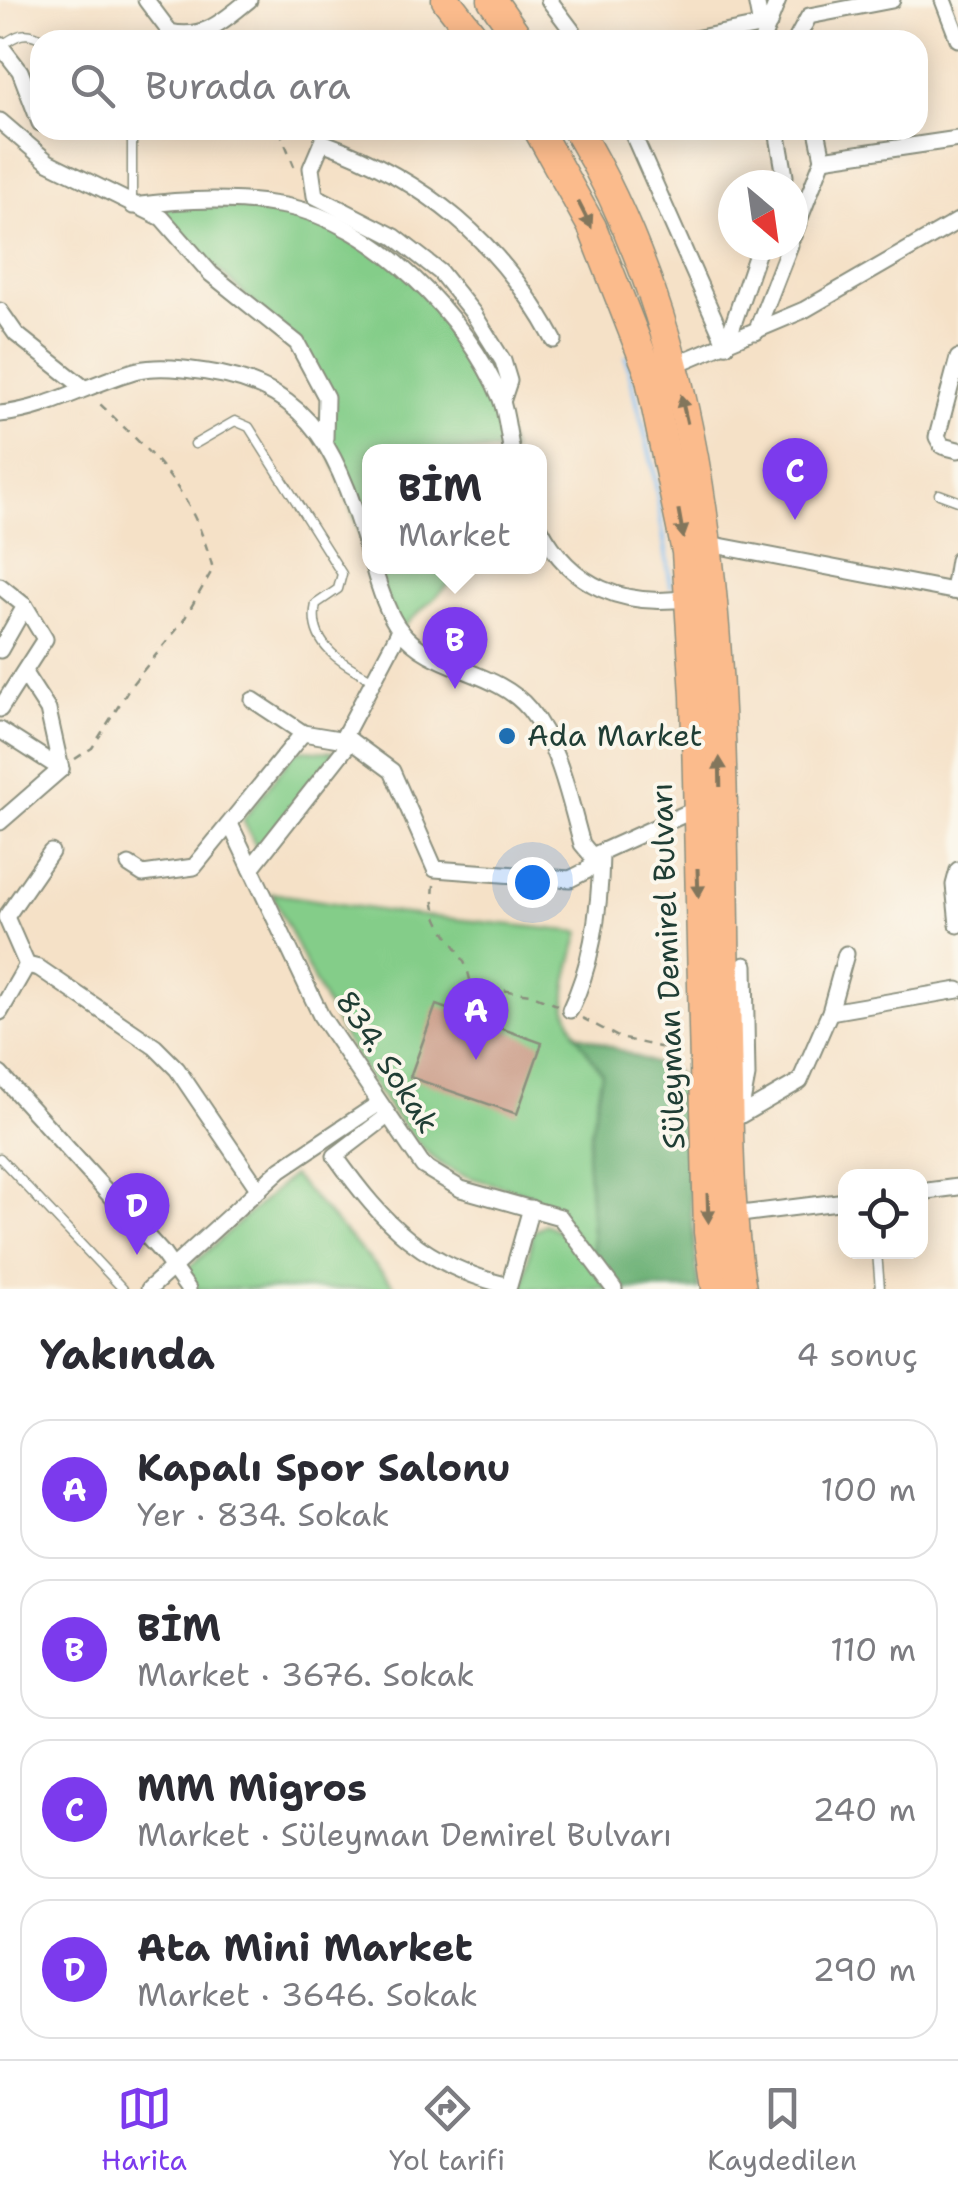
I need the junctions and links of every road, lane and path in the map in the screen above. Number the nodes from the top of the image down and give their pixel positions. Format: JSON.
{"nodes":[{"id":1,"x":146,"y":0,"type":"edge"},
{"id":2,"x":248,"y":0,"type":"edge"},
{"id":3,"x":446,"y":0,"type":"edge"},
{"id":4,"x":492,"y":0,"type":"edge"},
{"id":5,"x":550,"y":0,"type":"edge"},
{"id":6,"x":756,"y":0,"type":"edge"},
{"id":7,"x":778,"y":0,"type":"edge"},
{"id":8,"x":892,"y":0,"type":"edge"},
{"id":9,"x":943,"y":0,"type":"edge"},
{"id":10,"x":822,"y":7,"type":"edge"},
{"id":11,"x":168,"y":30,"type":"edge"},
{"id":12,"x":210,"y":30,"type":"edge"},
{"id":13,"x":469,"y":30,"type":"edge"},
{"id":14,"x":513,"y":30,"type":"edge"},
{"id":15,"x":572,"y":30,"type":"edge"},
{"id":16,"x":762,"y":30,"type":"edge"},
{"id":17,"x":765,"y":30,"type":"edge"},
{"id":18,"x":801,"y":30,"type":"edge"},
{"id":19,"x":30,"y":34,"type":"edge"},
{"id":20,"x":958,"y":39,"type":"edge"},
{"id":21,"x":0,"y":45,"type":"edge"},
{"id":22,"x":30,"y":97,"type":"edge"},
{"id":23,"x":0,"y":121,"type":"edge"},
{"id":24,"x":958,"y":139,"type":"edge"},
{"id":25,"x":44,"y":140,"type":"edge"},
{"id":26,"x":132,"y":140,"type":"edge"},
{"id":27,"x":544,"y":140,"type":"edge"},
{"id":28,"x":582,"y":140,"type":"edge"},
{"id":29,"x":635,"y":140,"type":"edge"},
{"id":30,"x":780,"y":140,"type":"edge"},
{"id":31,"x":818,"y":140,"type":"edge"},
{"id":32,"x":823,"y":158,"type":"junction"},
{"id":33,"x":48,"y":162,"type":"junction"},
{"id":34,"x":785,"y":170,"type":"edge"},
{"id":35,"x":808,"y":197,"type":"edge"},
{"id":36,"x":133,"y":206,"type":"junction"},
{"id":37,"x":958,"y":221,"type":"edge"},
{"id":38,"x":755,"y":260,"type":"edge"},
{"id":39,"x":784,"y":260,"type":"edge"},
{"id":40,"x":0,"y":311,"type":"edge"},
{"id":41,"x":756,"y":332,"type":"junction"},
{"id":42,"x":554,"y":340,"type":"dead end"},
{"id":43,"x":726,"y":344,"type":"junction"},
{"id":44,"x":958,"y":358,"type":"edge"},
{"id":45,"x":674,"y":366,"type":"junction"},
{"id":46,"x":84,"y":388,"type":"junction"},
{"id":47,"x":502,"y":402,"type":"junction"},
{"id":48,"x":326,"y":411,"type":"junction"},
{"id":49,"x":0,"y":414,"type":"edge"},
{"id":50,"x":309,"y":419,"type":"junction"},
{"id":51,"x":326,"y":438,"type":"junction"},
{"id":52,"x":195,"y":444,"type":"dead end"},
{"id":53,"x":510,"y":444,"type":"edge"},
{"id":54,"x":958,"y":450,"type":"edge"},
{"id":55,"x":939,"y":494,"type":"dead end"},
{"id":56,"x":958,"y":501,"type":"edge"},
{"id":57,"x":362,"y":536,"type":"edge"},
{"id":58,"x":547,"y":538,"type":"edge"},
{"id":59,"x":709,"y":544,"type":"junction"},
{"id":60,"x":958,"y":560,"type":"edge"},
{"id":61,"x":376,"y":574,"type":"edge"},
{"id":62,"x":0,"y":586,"type":"edge"},
{"id":63,"x":956,"y":591,"type":"edge"},
{"id":64,"x":689,"y":598,"type":"junction"},
{"id":65,"x":24,"y":606,"type":"junction"},
{"id":66,"x":400,"y":630,"type":"junction"},
{"id":67,"x":0,"y":650,"type":"edge"},
{"id":68,"x":24,"y":673,"type":"junction"},
{"id":69,"x":374,"y":680,"type":"junction"},
{"id":70,"x":253,"y":700,"type":"dead end"},
{"id":71,"x":0,"y":710,"type":"edge"},
{"id":72,"x":0,"y":730,"type":"edge"},
{"id":73,"x":303,"y":733,"type":"junction"},
{"id":74,"x":347,"y":740,"type":"junction"},
{"id":75,"x":62,"y":769,"type":"junction"},
{"id":76,"x":696,"y":809,"type":"junction"},
{"id":77,"x":0,"y":822,"type":"edge"},
{"id":78,"x":231,"y":826,"type":"junction"},
{"id":79,"x":51,"y":852,"type":"dead end"},
{"id":80,"x":600,"y":855,"type":"junction"},
{"id":81,"x":129,"y":866,"type":"dead end"},
{"id":82,"x":250,"y":868,"type":"junction"},
{"id":83,"x":436,"y":869,"type":"junction"},
{"id":84,"x":958,"y":870,"type":"edge"},
{"id":85,"x":958,"y":925,"type":"edge"},
{"id":86,"x":846,"y":954,"type":"dead end"},
{"id":87,"x":28,"y":965,"type":"junction"},
{"id":88,"x":745,"y":965,"type":"dead end"},
{"id":89,"x":958,"y":990,"type":"edge"},
{"id":90,"x":570,"y":1010,"type":"junction"},
{"id":91,"x":0,"y":1012,"type":"edge"},
{"id":92,"x":830,"y":1012,"type":"junction"},
{"id":93,"x":693,"y":1054,"type":"dead end"},
{"id":94,"x":0,"y":1074,"type":"edge"},
{"id":95,"x":382,"y":1111,"type":"junction"},
{"id":96,"x":734,"y":1118,"type":"junction"},
{"id":97,"x":0,"y":1158,"type":"edge"},
{"id":98,"x":958,"y":1187,"type":"edge"},
{"id":99,"x":259,"y":1190,"type":"junction"},
{"id":100,"x":928,"y":1191,"type":"edge"},
{"id":101,"x":838,"y":1202,"type":"edge"},
{"id":102,"x":531,"y":1208,"type":"junction"},
{"id":103,"x":733,"y":1215,"type":"junction"},
{"id":104,"x":878,"y":1259,"type":"edge"},
{"id":105,"x":173,"y":1268,"type":"junction"},
{"id":106,"x":509,"y":1287,"type":"edge"},
{"id":107,"x":123,"y":1289,"type":"edge"},
{"id":108,"x":149,"y":1289,"type":"edge"},
{"id":109,"x":188,"y":1289,"type":"edge"},
{"id":110,"x":614,"y":1289,"type":"edge"},
{"id":111,"x":716,"y":1289,"type":"edge"},
{"id":112,"x":742,"y":1289,"type":"edge"},
{"id":113,"x":880,"y":1289,"type":"edge"}],
"edges":[{"from":1,"to":11,"type":"street"},
{"from":2,"to":12,"type":"street"},
{"from":3,"to":13,"type":"highway"},
{"from":4,"to":14,"type":"highway"},
{"from":5,"to":15,"type":"street"},
{"from":6,"to":16,"type":"street"},
{"from":7,"to":17,"type":"street"},
{"from":8,"to":10,"type":"street"},
{"from":9,"to":20,"type":"street"},
{"from":10,"to":18,"type":"street"},
{"from":19,"to":21,"type":"lane"},
{"from":21,"to":22,"type":"street"},
{"from":23,"to":33,"type":"street"},
{"from":24,"to":32,"type":"street"},
{"from":25,"to":33,"type":"street"},
{"from":26,"to":36,"type":"lane"},
{"from":27,"to":64,"type":"highway","name":"Süleyman Demirel Bulvarı","one_way":true},
{"from":28,"to":45,"type":"highway","name":"Süleyman Demirel Bulvarı"},
{"from":29,"to":43,"type":"street"},
{"from":30,"to":34,"type":"street"},
{"from":31,"to":32,"type":"street"},
{"from":32,"to":35,"type":"street"},
{"from":33,"to":36,"type":"street"},
{"from":36,"to":47,"type":"street"},
{"from":36,"to":48,"type":"street"},
{"from":37,"to":41,"type":"street"},
{"from":38,"to":43,"type":"street"},
{"from":39,"to":41,"type":"street"},
{"from":40,"to":46,"type":"street"},
{"from":41,"to":43,"type":"street"},
{"from":42,"to":47,"type":"street"},
{"from":43,"to":45,"type":"street"},
{"from":44,"to":54,"type":"street"},
{"from":59,"to":45,"type":"highway","name":"Süleyman Demirel Bulvarı","one_way":true},
{"from":46,"to":49,"type":"street"},
{"from":46,"to":50,"type":"street"},
{"from":46,"to":75,"type":"path"},
{"from":47,"to":53,"type":"street"},
{"from":48,"to":50,"type":"street"},
{"from":48,"to":51,"type":"street"},
{"from":50,"to":51,"type":"street"},
{"from":51,"to":57,"type":"street"},
{"from":52,"to":69,"type":"lane"},
{"from":55,"to":56,"type":"lane"},
{"from":58,"to":64,"type":"street"},
{"from":59,"to":63,"type":"street"},
{"from":96,"to":59,"type":"highway","name":"Süleyman Demirel Bulvarı","one_way":true},
{"from":60,"to":63,"type":"street"},
{"from":61,"to":66,"type":"street"},
{"from":62,"to":65,"type":"street"},
{"from":64,"to":76,"type":"highway","name":"Süleyman Demirel Bulvarı"},
{"from":65,"to":67,"type":"street"},
{"from":65,"to":68,"type":"street"},
{"from":66,"to":69,"type":"street"},
{"from":66,"to":80,"type":"street"},
{"from":68,"to":71,"type":"street"},
{"from":68,"to":75,"type":"street"},
{"from":69,"to":74,"type":"street"},
{"from":70,"to":73,"type":"street"},
{"from":72,"to":75,"type":"street"},
{"from":73,"to":74,"type":"street"},
{"from":73,"to":78,"type":"street"},
{"from":74,"to":82,"type":"street"},
{"from":74,"to":83,"type":"street"},
{"from":75,"to":77,"type":"street"},
{"from":76,"to":80,"type":"street"},
{"from":76,"to":111,"type":"highway","name":"Süleyman Demirel Bulvarı","one_way":true},
{"from":78,"to":81,"type":"street"},
{"from":78,"to":82,"type":"street","name":"834. Sokak"},
{"from":79,"to":87,"type":"street"},
{"from":80,"to":83,"type":"street"},
{"from":80,"to":90,"type":"street"},
{"from":82,"to":95,"type":"street","name":"834. Sokak"},
{"from":83,"to":90,"type":"path"},
{"from":84,"to":85,"type":"street"},
{"from":86,"to":92,"type":"street"},
{"from":87,"to":91,"type":"street"},
{"from":87,"to":99,"type":"street"},
{"from":88,"to":96,"type":"street"},
{"from":89,"to":92,"type":"street"},
{"from":90,"to":93,"type":"path"},
{"from":92,"to":96,"type":"street"},
{"from":94,"to":105,"type":"street"},
{"from":95,"to":99,"type":"street"},
{"from":95,"to":102,"type":"street","name":"834. Sokak"},
{"from":95,"to":106,"type":"street"},
{"from":96,"to":103,"type":"highway","name":"Süleyman Demirel Bulvarı"},
{"from":97,"to":107,"type":"lane"},
{"from":98,"to":100,"type":"street"},
{"from":99,"to":105,"type":"street"},
{"from":101,"to":103,"type":"street"},
{"from":102,"to":106,"type":"street"},
{"from":102,"to":110,"type":"street","name":"834. Sokak"},
{"from":103,"to":112,"type":"highway","name":"Süleyman Demirel Bulvarı"},
{"from":104,"to":113,"type":"lane"},
{"from":105,"to":108,"type":"street"},
{"from":105,"to":109,"type":"street"}]}
